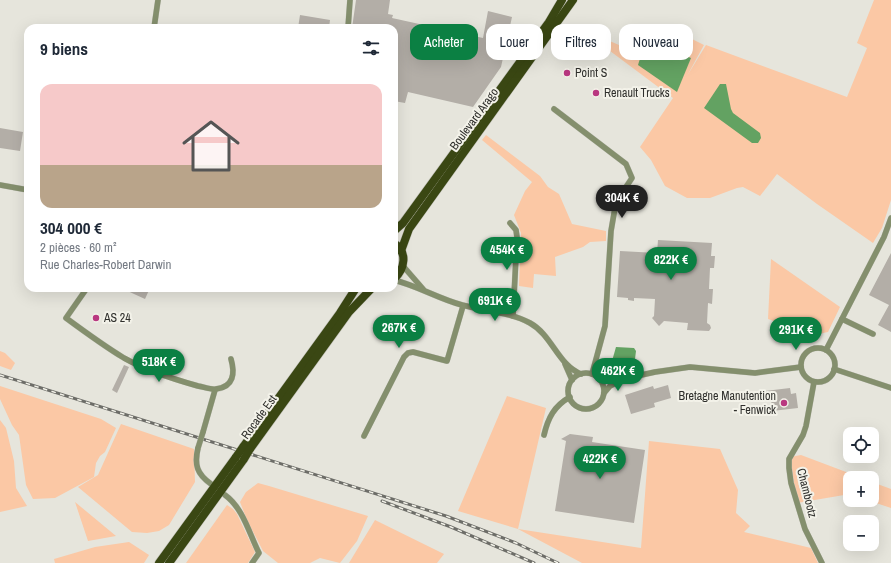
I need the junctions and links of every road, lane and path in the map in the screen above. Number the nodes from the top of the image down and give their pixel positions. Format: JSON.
{"nodes":[{"id":1,"x":158,"y":0,"type":"edge"},
{"id":2,"x":350,"y":0,"type":"edge"},
{"id":3,"x":562,"y":0,"type":"edge"},
{"id":4,"x":572,"y":1,"type":"edge"},
{"id":5,"x":155,"y":24,"type":"edge"},
{"id":6,"x":348,"y":24,"type":"edge"},
{"id":7,"x":554,"y":109,"type":"dead end"},
{"id":8,"x":0,"y":185,"type":"edge"},
{"id":9,"x":24,"y":189,"type":"edge"},
{"id":10,"x":891,"y":218,"type":"edge"},
{"id":11,"x":510,"y":223,"type":"dead end"},
{"id":12,"x":398,"y":227,"type":"edge"},
{"id":13,"x":398,"y":248,"type":"edge"},
{"id":14,"x":401,"y":251,"type":"junction"},
{"id":15,"x":403,"y":266,"type":"junction"},
{"id":16,"x":398,"y":275,"type":"edge"},
{"id":17,"x":398,"y":281,"type":"edge"},
{"id":18,"x":425,"y":291,"type":"junction"},
{"id":19,"x":84,"y":292,"type":"edge"},
{"id":20,"x":353,"y":292,"type":"edge"},
{"id":21,"x":368,"y":292,"type":"edge"},
{"id":22,"x":463,"y":306,"type":"junction"},
{"id":23,"x":513,"y":316,"type":"junction"},
{"id":24,"x":842,"y":319,"type":"junction"},
{"id":25,"x":873,"y":334,"type":"dead end"},
{"id":26,"x":826,"y":350,"type":"junction"},
{"id":27,"x":231,"y":359,"type":"dead end"},
{"id":28,"x":564,"y":360,"type":"junction"},
{"id":29,"x":801,"y":367,"type":"junction"},
{"id":30,"x":834,"y":370,"type":"junction"},
{"id":31,"x":581,"y":374,"type":"junction"},
{"id":32,"x":592,"y":374,"type":"junction"},
{"id":33,"x":623,"y":379,"type":"junction"},
{"id":34,"x":572,"y":380,"type":"junction"},
{"id":35,"x":600,"y":380,"type":"junction"},
{"id":36,"x":814,"y":382,"type":"junction"},
{"id":37,"x":891,"y":388,"type":"edge"},
{"id":38,"x":216,"y":390,"type":"junction"},
{"id":39,"x":604,"y":393,"type":"junction"},
{"id":40,"x":570,"y":397,"type":"junction"},
{"id":41,"x":544,"y":435,"type":"dead end"},
{"id":42,"x":364,"y":436,"type":"dead end"},
{"id":43,"x":247,"y":448,"type":"junction"},
{"id":44,"x":240,"y":458,"type":"junction"},
{"id":45,"x":211,"y":484,"type":"dead end"},
{"id":46,"x":225,"y":495,"type":"dead end"},
{"id":47,"x":159,"y":563,"type":"edge"},
{"id":48,"x":169,"y":563,"type":"edge"},
{"id":49,"x":252,"y":563,"type":"edge"},
{"id":50,"x":822,"y":563,"type":"edge"}],
"edges":[{"from":1,"to":5,"type":"street"},
{"from":2,"to":6,"type":"street"},
{"from":3,"to":12,"type":"main road"},
{"from":4,"to":14,"type":"main road","name":"Boulevard Arago"},
{"from":7,"to":32,"type":"street"},
{"from":8,"to":9,"type":"street"},
{"from":10,"to":24,"type":"street"},
{"from":11,"to":23,"type":"street"},
{"from":13,"to":14,"type":"main road"},
{"from":14,"to":15,"type":"main road"},
{"from":15,"to":16,"type":"main road"},
{"from":15,"to":18,"type":"street"},
{"from":17,"to":18,"type":"street"},
{"from":18,"to":22,"type":"street"},
{"from":19,"to":38,"type":"street"},
{"from":20,"to":43,"type":"main road"},
{"from":21,"to":43,"type":"main road","name":"Rocade Est"},
{"from":22,"to":23,"type":"street"},
{"from":22,"to":42,"type":"street"},
{"from":23,"to":28,"type":"street"},
{"from":24,"to":25,"type":"street"},
{"from":24,"to":26,"type":"street"},
{"from":26,"to":29,"type":"street"},
{"from":26,"to":30,"type":"street"},
{"from":27,"to":38,"type":"street"},
{"from":28,"to":31,"type":"street"},
{"from":28,"to":34,"type":"street"},
{"from":29,"to":33,"type":"street"},
{"from":29,"to":36,"type":"street"},
{"from":30,"to":36,"type":"street"},
{"from":30,"to":37,"type":"street"},
{"from":31,"to":32,"type":"street"},
{"from":31,"to":34,"type":"street"},
{"from":32,"to":35,"type":"street"},
{"from":33,"to":35,"type":"street"},
{"from":33,"to":39,"type":"street"},
{"from":34,"to":40,"type":"street"},
{"from":35,"to":39,"type":"street"},
{"from":36,"to":50,"type":"street","name":"Chambootz"},
{"from":38,"to":45,"type":"street","bridge":true},
{"from":39,"to":40,"type":"street"},
{"from":40,"to":41,"type":"street"},
{"from":43,"to":44,"type":"main road","name":"Rocade Est","bridge":true},
{"from":44,"to":47,"type":"main road","name":"Rocade Est"},
{"from":44,"to":48,"type":"main road","name":"Rocade Est"},
{"from":46,"to":49,"type":"street"}]}
